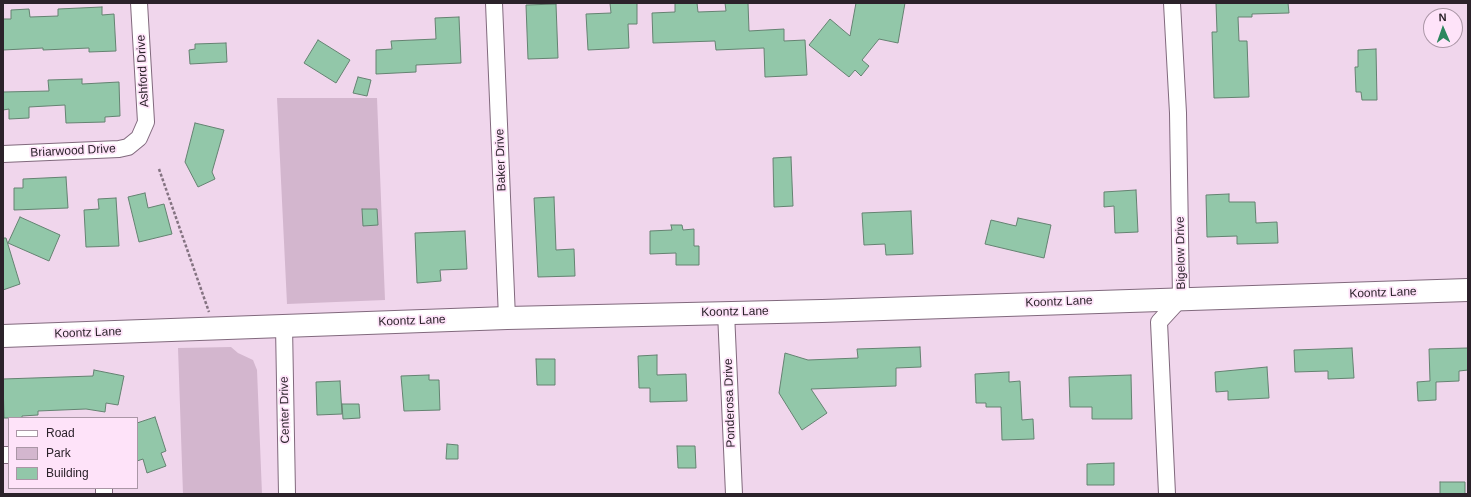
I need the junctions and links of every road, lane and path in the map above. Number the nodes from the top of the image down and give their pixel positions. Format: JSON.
{"nodes":[{"id":1,"x":139,"y":3,"type":"edge"},
{"id":2,"x":494,"y":3,"type":"edge"},
{"id":3,"x":1172,"y":3,"type":"edge"},
{"id":4,"x":139,"y":138,"type":"joint"},
{"id":5,"x":3,"y":154,"type":"edge"},
{"id":6,"x":159,"y":168,"type":"dead end"},
{"id":7,"x":1468,"y":290,"type":"edge"},
{"id":8,"x":1181,"y":298,"type":"junction"},
{"id":9,"x":209,"y":312,"type":"dead end"},
{"id":10,"x":726,"y":312,"type":"junction"},
{"id":11,"x":507,"y":318,"type":"junction"},
{"id":12,"x":284,"y":326,"type":"junction"},
{"id":13,"x":3,"y":336,"type":"edge"},
{"id":14,"x":287,"y":494,"type":"edge"},
{"id":15,"x":734,"y":494,"type":"edge"},
{"id":16,"x":1168,"y":494,"type":"edge"}],
"edges":[{"from":1,"to":4,"type":"street","name":"Ashford Drive"},
{"from":2,"to":11,"type":"street","name":"Baker Drive"},
{"from":3,"to":8,"type":"street","name":"Bigelow Drive"},
{"from":4,"to":5,"type":"street","name":"Briarwood Drive"},
{"from":6,"to":9,"type":"path"},
{"from":7,"to":8,"type":"street","name":"Koontz Lane"},
{"from":8,"to":10,"type":"street","name":"Koontz Lane"},
{"from":8,"to":16,"type":"street","name":"Bigelow Drive"},
{"from":10,"to":11,"type":"street","name":"Koontz Lane"},
{"from":10,"to":15,"type":"street","name":"Ponderosa Drive"},
{"from":11,"to":12,"type":"street","name":"Koontz Lane"},
{"from":12,"to":13,"type":"street","name":"Koontz Lane"},
{"from":12,"to":14,"type":"street","name":"Center Drive"}]}
